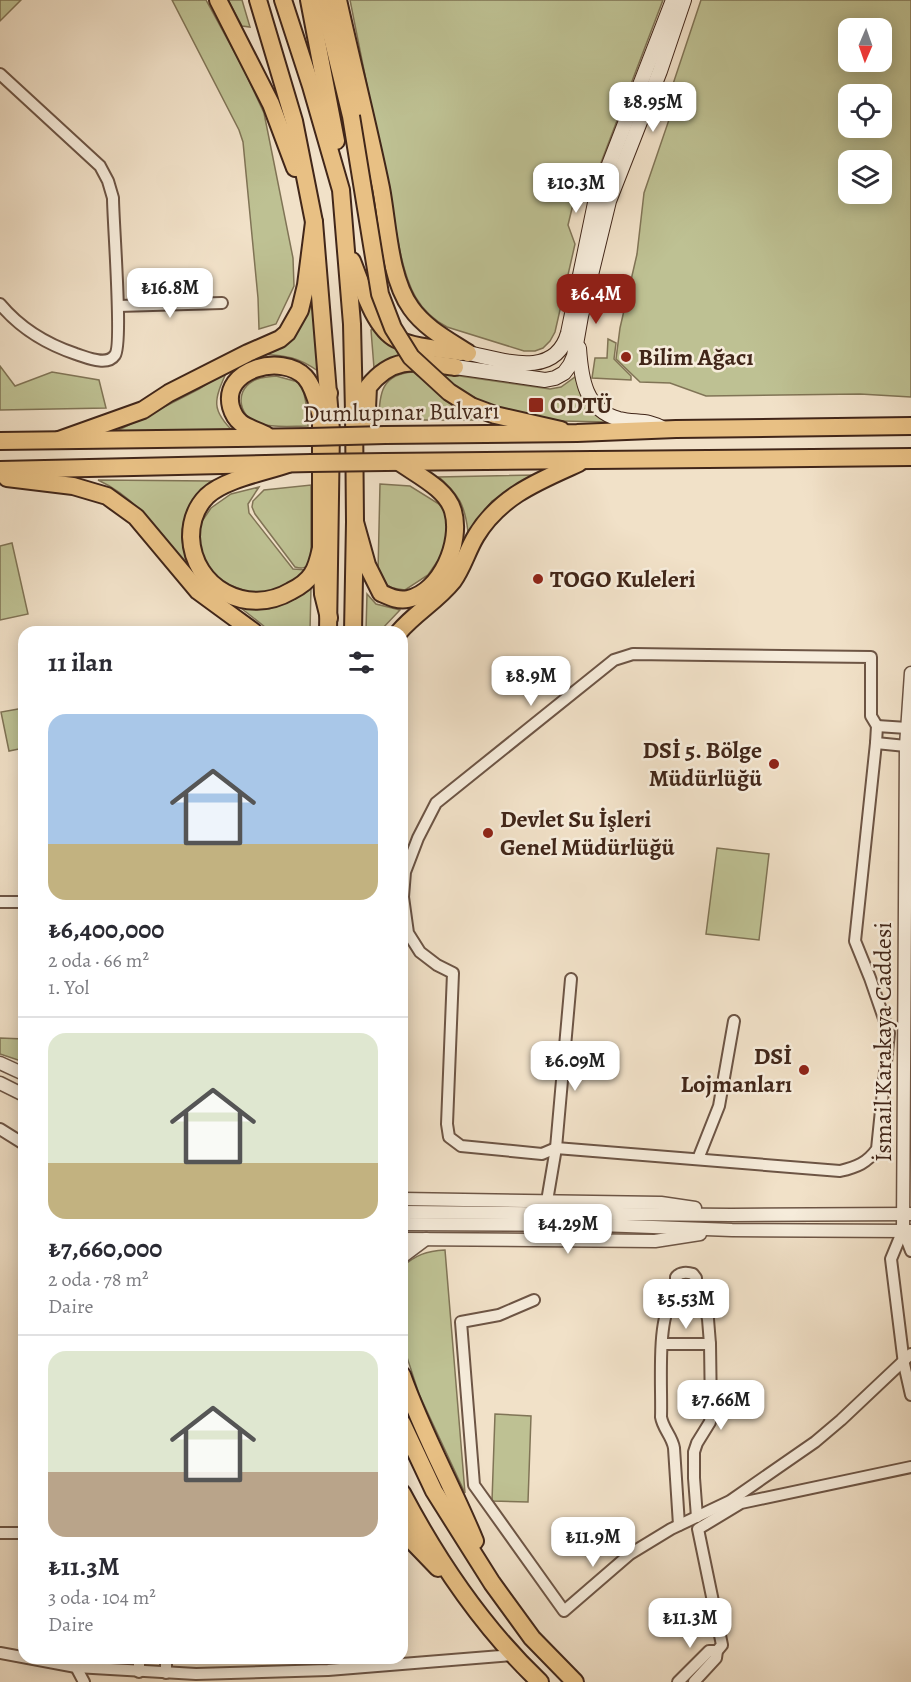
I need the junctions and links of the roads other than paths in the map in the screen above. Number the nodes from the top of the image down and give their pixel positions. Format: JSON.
{"nodes":[{"id":1,"x":218,"y":0,"type":"edge"},
{"id":2,"x":258,"y":0,"type":"edge"},
{"id":3,"x":283,"y":0,"type":"edge"},
{"id":4,"x":309,"y":0,"type":"edge"},
{"id":5,"x":323,"y":0,"type":"edge"},
{"id":6,"x":338,"y":0,"type":"edge"},
{"id":7,"x":673,"y":0,"type":"edge"},
{"id":8,"x":684,"y":0,"type":"edge"},
{"id":9,"x":668,"y":29,"type":"junction"},
{"id":10,"x":0,"y":74,"type":"edge"},
{"id":11,"x":341,"y":190,"type":"junction"},
{"id":12,"x":314,"y":222,"type":"junction"},
{"id":13,"x":593,"y":237,"type":"junction"},
{"id":14,"x":346,"y":244,"type":"junction"},
{"id":15,"x":0,"y":303,"type":"edge"},
{"id":16,"x":222,"y":303,"type":"dead end"},
{"id":17,"x":118,"y":306,"type":"junction"},
{"id":18,"x":571,"y":337,"type":"junction"},
{"id":19,"x":468,"y":353,"type":"junction"},
{"id":20,"x":455,"y":367,"type":"joint"},
{"id":21,"x":353,"y":370,"type":"junction"},
{"id":22,"x":368,"y":387,"type":"junction"},
{"id":23,"x":329,"y":393,"type":"junction"},
{"id":24,"x":321,"y":416,"type":"junction"},
{"id":25,"x":911,"y":426,"type":"edge"},
{"id":26,"x":664,"y":429,"type":"junction"},
{"id":27,"x":577,"y":433,"type":"junction"},
{"id":28,"x":269,"y":437,"type":"junction"},
{"id":29,"x":59,"y":440,"type":"junction"},
{"id":30,"x":0,"y":441,"type":"edge"},
{"id":31,"x":876,"y":456,"type":"junction"},
{"id":32,"x":911,"y":457,"type":"edge"},
{"id":33,"x":586,"y":459,"type":"junction"},
{"id":34,"x":392,"y":462,"type":"junction"},
{"id":35,"x":288,"y":464,"type":"junction"},
{"id":36,"x":911,"y":466,"type":"edge"},
{"id":37,"x":0,"y":470,"type":"edge"},
{"id":38,"x":0,"y":477,"type":"edge"},
{"id":39,"x":355,"y":499,"type":"junction"},
{"id":40,"x":355,"y":522,"type":"junction"},
{"id":41,"x":321,"y":548,"type":"junction"},
{"id":42,"x":328,"y":625,"type":"edge"},
{"id":43,"x":246,"y":626,"type":"edge"},
{"id":44,"x":353,"y":626,"type":"edge"},
{"id":45,"x":406,"y":626,"type":"edge"},
{"id":46,"x":911,"y":673,"type":"edge"},
{"id":47,"x":877,"y":726,"type":"junction"},
{"id":48,"x":907,"y":728,"type":"junction"},
{"id":49,"x":876,"y":743,"type":"junction"},
{"id":50,"x":906,"y":746,"type":"junction"},
{"id":51,"x":908,"y":858,"type":"edge"},
{"id":52,"x":408,"y":864,"type":"edge"},
{"id":53,"x":0,"y":902,"type":"edge"},
{"id":54,"x":18,"y":902,"type":"edge"},
{"id":55,"x":408,"y":933,"type":"edge"},
{"id":56,"x":571,"y":979,"type":"dead end"},
{"id":57,"x":734,"y":1021,"type":"dead end"},
{"id":58,"x":907,"y":1038,"type":"edge"},
{"id":59,"x":0,"y":1063,"type":"edge"},
{"id":60,"x":18,"y":1071,"type":"edge"},
{"id":61,"x":0,"y":1083,"type":"edge"},
{"id":62,"x":18,"y":1092,"type":"edge"},
{"id":63,"x":5,"y":1132,"type":"edge"},
{"id":64,"x":18,"y":1140,"type":"edge"},
{"id":65,"x":0,"y":1144,"type":"edge"},
{"id":66,"x":556,"y":1148,"type":"junction"},
{"id":67,"x":698,"y":1159,"type":"junction"},
{"id":68,"x":907,"y":1191,"type":"edge"},
{"id":69,"x":408,"y":1197,"type":"edge"},
{"id":70,"x":546,"y":1201,"type":"junction"},
{"id":71,"x":408,"y":1212,"type":"edge"},
{"id":72,"x":882,"y":1214,"type":"junction"},
{"id":73,"x":907,"y":1214,"type":"edge"},
{"id":74,"x":731,"y":1215,"type":"junction"},
{"id":75,"x":600,"y":1220,"type":"junction"},
{"id":76,"x":408,"y":1224,"type":"edge"},
{"id":77,"x":732,"y":1230,"type":"junction"},
{"id":78,"x":907,"y":1231,"type":"edge"},
{"id":79,"x":408,"y":1239,"type":"edge"},
{"id":80,"x":426,"y":1239,"type":"junction"},
{"id":81,"x":911,"y":1251,"type":"edge"},
{"id":82,"x":408,"y":1252,"type":"edge"},
{"id":83,"x":534,"y":1299,"type":"dead end"},
{"id":84,"x":676,"y":1299,"type":"junction"},
{"id":85,"x":696,"y":1299,"type":"junction"},
{"id":86,"x":662,"y":1344,"type":"junction"},
{"id":87,"x":710,"y":1344,"type":"junction"},
{"id":88,"x":908,"y":1357,"type":"edge"},
{"id":89,"x":408,"y":1390,"type":"edge"},
{"id":90,"x":911,"y":1395,"type":"edge"},
{"id":91,"x":408,"y":1436,"type":"edge"},
{"id":92,"x":911,"y":1467,"type":"edge"},
{"id":93,"x":408,"y":1503,"type":"edge"},
{"id":94,"x":697,"y":1517,"type":"junction"},
{"id":95,"x":679,"y":1525,"type":"junction"},
{"id":96,"x":0,"y":1533,"type":"edge"},
{"id":97,"x":18,"y":1533,"type":"edge"},
{"id":98,"x":408,"y":1535,"type":"edge"},
{"id":99,"x":492,"y":1583,"type":"junction"},
{"id":100,"x":459,"y":1590,"type":"junction"},
{"id":101,"x":717,"y":1651,"type":"junction"},
{"id":102,"x":0,"y":1653,"type":"edge"},
{"id":103,"x":512,"y":1655,"type":"junction"},
{"id":104,"x":18,"y":1656,"type":"edge"},
{"id":105,"x":408,"y":1663,"type":"edge"},
{"id":106,"x":60,"y":1664,"type":"edge"},
{"id":107,"x":139,"y":1664,"type":"edge"},
{"id":108,"x":166,"y":1664,"type":"edge"},
{"id":109,"x":402,"y":1664,"type":"edge"},
{"id":110,"x":76,"y":1667,"type":"junction"},
{"id":111,"x":139,"y":1672,"type":"junction"},
{"id":112,"x":166,"y":1673,"type":"junction"},
{"id":113,"x":289,"y":1677,"type":"edge"},
{"id":114,"x":84,"y":1682,"type":"edge"},
{"id":115,"x":540,"y":1682,"type":"edge"},
{"id":116,"x":575,"y":1682,"type":"edge"},
{"id":117,"x":678,"y":1682,"type":"edge"},
{"id":118,"x":694,"y":1682,"type":"edge"}],
"edges":[{"from":1,"to":12,"type":"main road"},
{"from":2,"to":12,"type":"main road"},
{"from":3,"to":11,"type":"main road"},
{"from":4,"to":11,"type":"main road"},
{"from":5,"to":27,"type":"main road","bridge":true},
{"from":6,"to":19,"type":"main road"},
{"from":7,"to":9,"type":"main road"},
{"from":8,"to":9,"type":"main road"},
{"from":9,"to":13,"type":"main road"},
{"from":10,"to":17,"type":"street"},
{"from":11,"to":14,"type":"main road"},
{"from":12,"to":23,"type":"main road"},
{"from":12,"to":29,"type":"main road"},
{"from":13,"to":18,"type":"main road"},
{"from":13,"to":18,"type":"main road"},
{"from":14,"to":19,"type":"main road"},
{"from":14,"to":21,"type":"main road"},
{"from":15,"to":17,"type":"street"},
{"from":16,"to":17,"type":"street"},
{"from":18,"to":19,"type":"main road"},
{"from":18,"to":20,"type":"main road"},
{"from":18,"to":26,"type":"main road"},
{"from":20,"to":22,"type":"main road"},
{"from":21,"to":22,"type":"main road"},
{"from":21,"to":39,"type":"main road"},
{"from":22,"to":39,"type":"main road"},
{"from":23,"to":24,"type":"main road"},
{"from":23,"to":42,"type":"main road"},
{"from":24,"to":28,"type":"main road"},
{"from":24,"to":41,"type":"main road"},
{"from":25,"to":26,"type":"main road","name":"Dumlupınar Bulvarı"},
{"from":26,"to":27,"type":"main road","name":"Dumlupınar Bulvarı"},
{"from":27,"to":28,"type":"main road","name":"Dumlupınar Bulvarı","bridge":true},
{"from":28,"to":29,"type":"main road","name":"Dumlupınar Bulvarı"},
{"from":29,"to":30,"type":"main road","name":"Dumlupınar Bulvarı"},
{"from":31,"to":32,"type":"main road","name":"Dumlupınar Bulvarı"},
{"from":31,"to":33,"type":"main road","name":"Dumlupınar Bulvarı"},
{"from":31,"to":36,"type":"street"},
{"from":33,"to":34,"type":"main road","name":"Dumlupınar Bulvarı"},
{"from":33,"to":45,"type":"main road"},
{"from":34,"to":35,"type":"main road","name":"Dumlupınar Bulvarı","bridge":true},
{"from":34,"to":40,"type":"main road"},
{"from":35,"to":37,"type":"main road","name":"Dumlupınar Bulvarı"},
{"from":35,"to":41,"type":"main road"},
{"from":38,"to":43,"type":"main road"},
{"from":39,"to":40,"type":"main road"},
{"from":40,"to":44,"type":"main road"},
{"from":41,"to":42,"type":"main road"},
{"from":46,"to":48,"type":"street","name":"İsmail Karakaya Caddesi"},
{"from":47,"to":48,"type":"street"},
{"from":47,"to":49,"type":"street"},
{"from":47,"to":52,"type":"street"},
{"from":48,"to":50,"type":"street","name":"İsmail Karakaya Caddesi"},
{"from":49,"to":50,"type":"street"},
{"from":49,"to":67,"type":"street"},
{"from":50,"to":51,"type":"street","name":"İsmail Karakaya Caddesi"},
{"from":51,"to":58,"type":"street","name":"İsmail Karakaya Caddesi"},
{"from":53,"to":54,"type":"street"},
{"from":55,"to":66,"type":"street"},
{"from":56,"to":66,"type":"street"},
{"from":57,"to":67,"type":"street"},
{"from":58,"to":68,"type":"street","name":"İsmail Karakaya Caddesi"},
{"from":59,"to":60,"type":"street"},
{"from":61,"to":62,"type":"street"},
{"from":63,"to":64,"type":"street"},
{"from":63,"to":65,"type":"street"},
{"from":66,"to":67,"type":"street"},
{"from":66,"to":70,"type":"street"},
{"from":68,"to":72,"type":"street"},
{"from":68,"to":73,"type":"street","name":"İsmail Karakaya Caddesi"},
{"from":69,"to":70,"type":"street"},
{"from":70,"to":74,"type":"street"},
{"from":71,"to":75,"type":"street"},
{"from":72,"to":73,"type":"street"},
{"from":72,"to":74,"type":"street"},
{"from":73,"to":78,"type":"street","name":"İsmail Karakaya Caddesi"},
{"from":74,"to":75,"type":"street"},
{"from":75,"to":76,"type":"street"},
{"from":75,"to":77,"type":"street"},
{"from":77,"to":78,"type":"street"},
{"from":77,"to":80,"type":"street"},
{"from":78,"to":81,"type":"street","name":"İsmail Karakaya Caddesi"},
{"from":78,"to":88,"type":"street","name":"İsmail Karakaya Caddesi"},
{"from":79,"to":80,"type":"street"},
{"from":80,"to":82,"type":"street"},
{"from":83,"to":95,"type":"street"},
{"from":84,"to":85,"type":"street"},
{"from":84,"to":85,"type":"street"},
{"from":84,"to":86,"type":"street"},
{"from":85,"to":87,"type":"street"},
{"from":86,"to":87,"type":"street"},
{"from":86,"to":95,"type":"street"},
{"from":87,"to":94,"type":"street"},
{"from":88,"to":90,"type":"street","name":"İsmail Karakaya Caddesi"},
{"from":88,"to":94,"type":"street"},
{"from":89,"to":99,"type":"main road"},
{"from":91,"to":99,"type":"main road"},
{"from":92,"to":101,"type":"street"},
{"from":93,"to":100,"type":"main road"},
{"from":94,"to":95,"type":"street"},
{"from":96,"to":97,"type":"street"},
{"from":98,"to":100,"type":"main road"},
{"from":99,"to":116,"type":"main road"},
{"from":100,"to":103,"type":"main road"},
{"from":101,"to":117,"type":"street"},
{"from":101,"to":118,"type":"street"},
{"from":102,"to":104,"type":"street"},
{"from":103,"to":105,"type":"street"},
{"from":103,"to":115,"type":"main road"},
{"from":106,"to":110,"type":"street"},
{"from":107,"to":111,"type":"street"},
{"from":108,"to":112,"type":"street"},
{"from":109,"to":113,"type":"street"},
{"from":110,"to":111,"type":"street"},
{"from":110,"to":114,"type":"street"},
{"from":111,"to":112,"type":"street"},
{"from":112,"to":113,"type":"street"}]}
